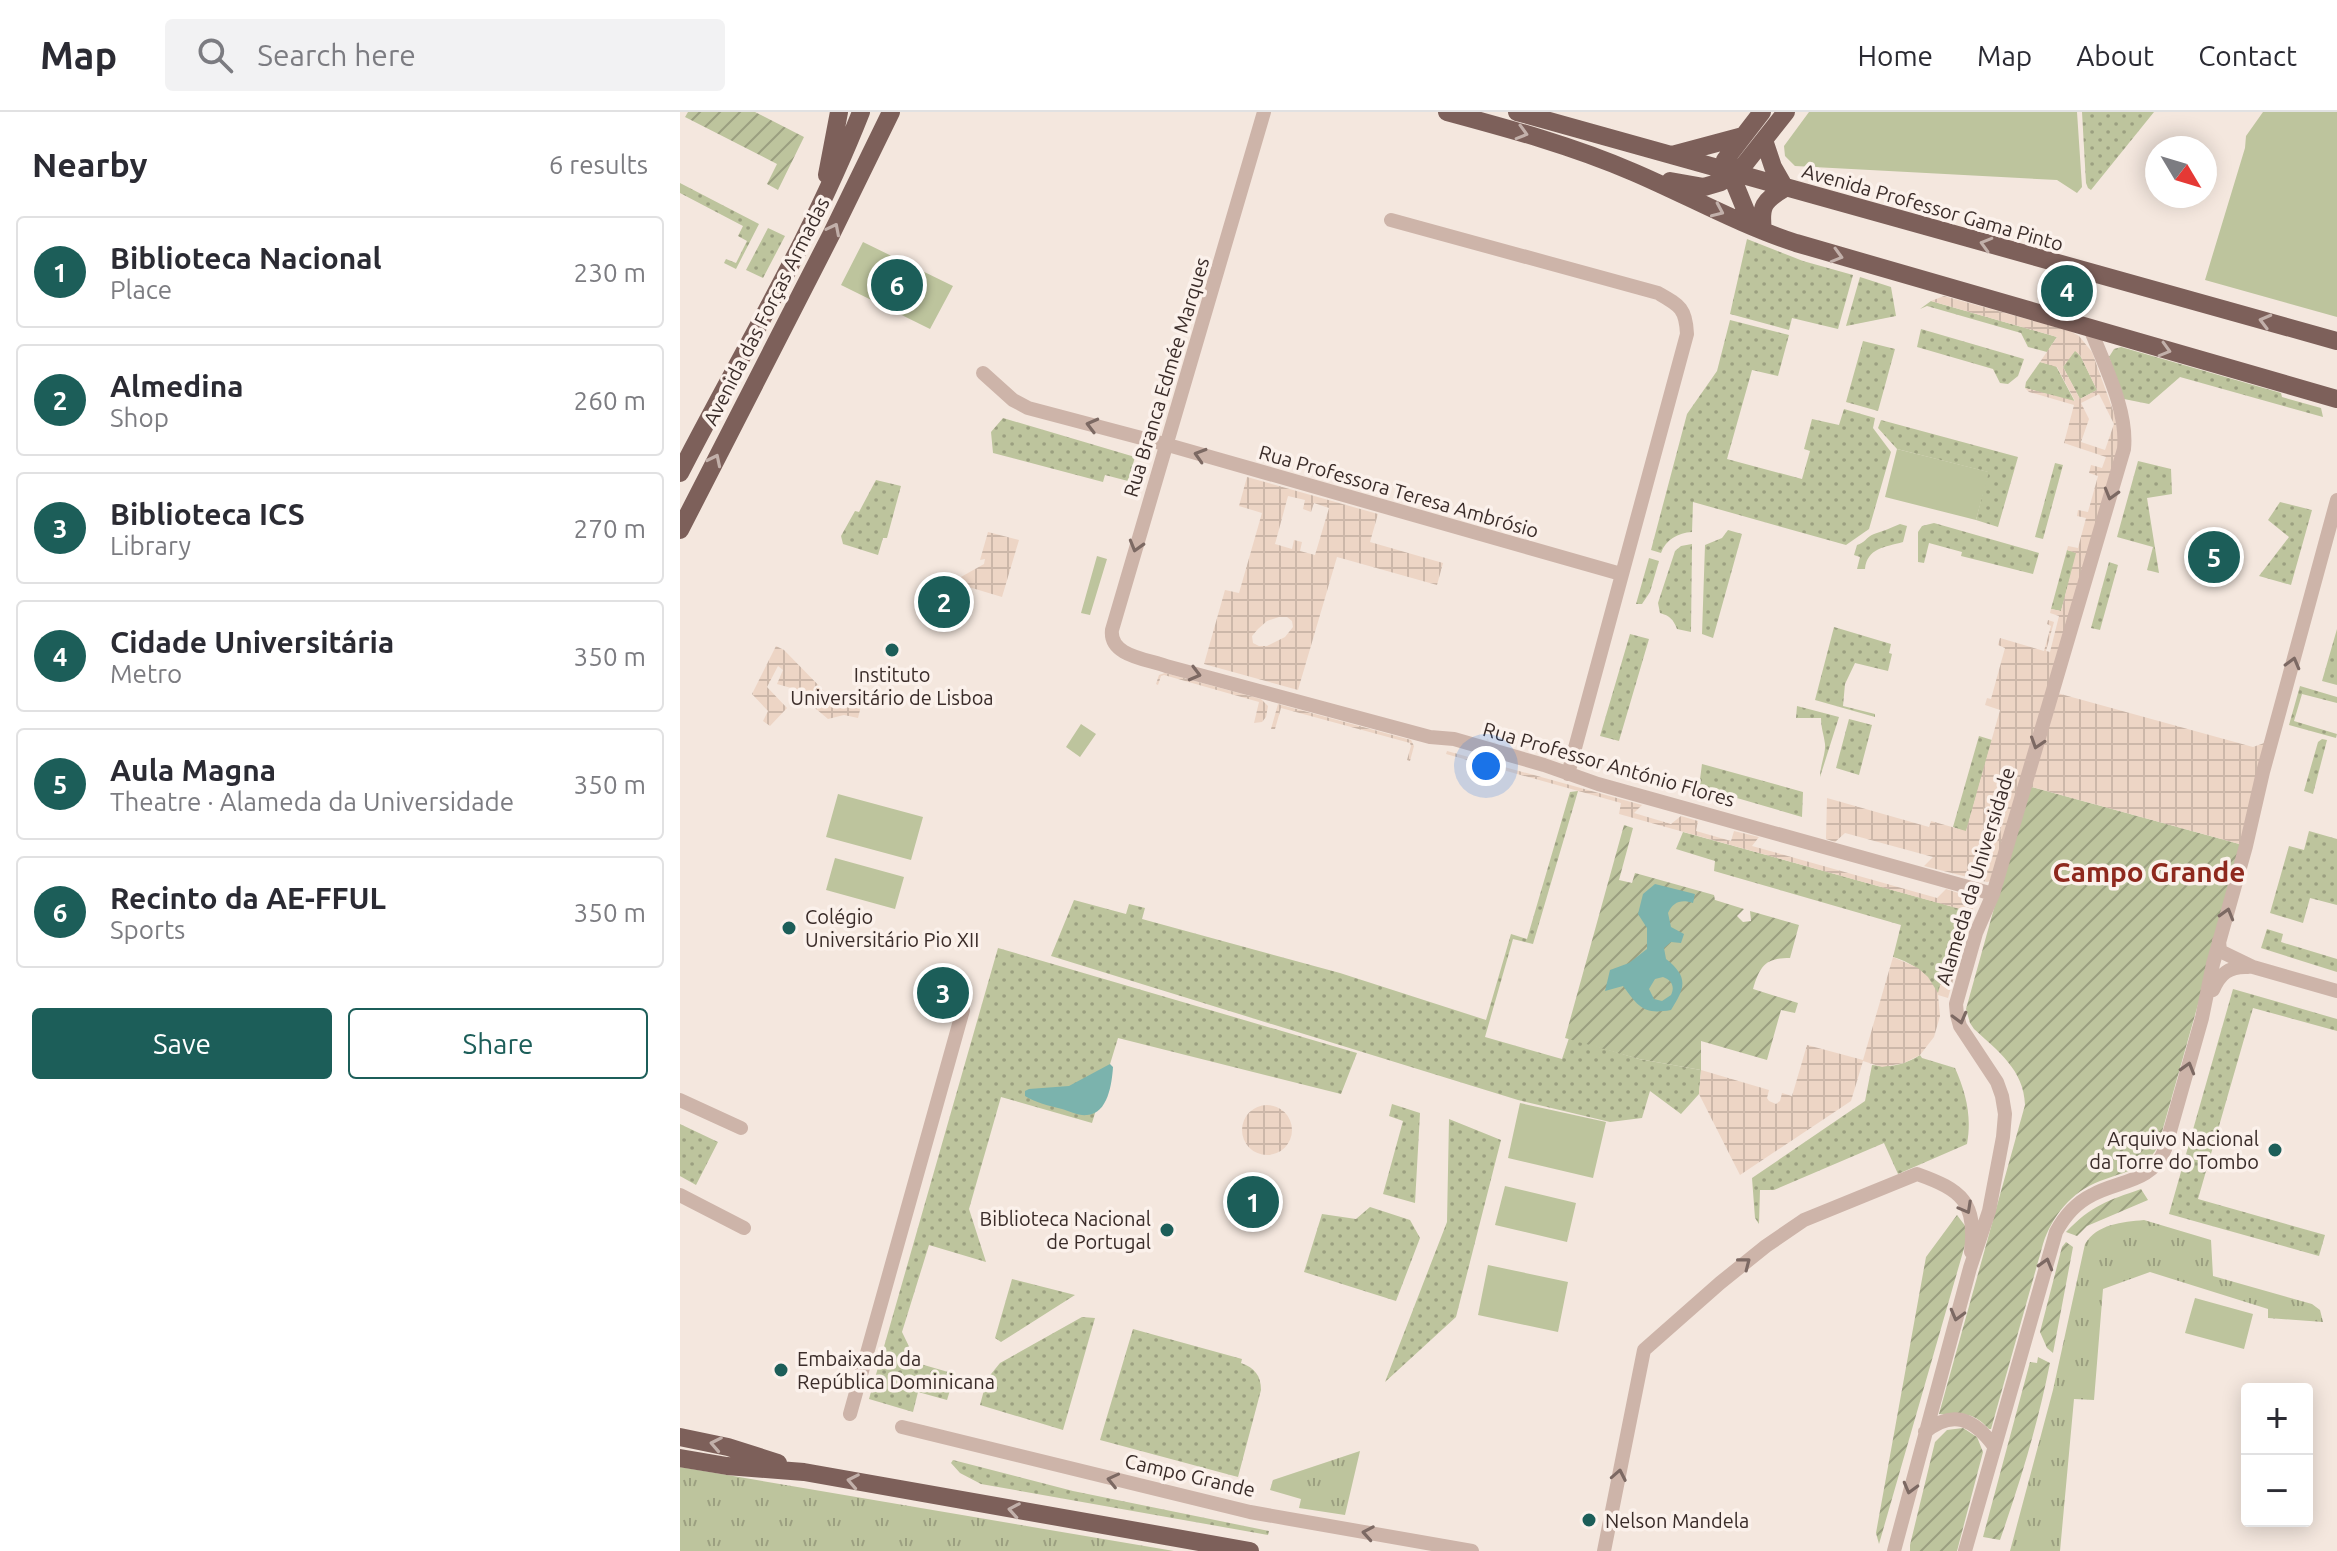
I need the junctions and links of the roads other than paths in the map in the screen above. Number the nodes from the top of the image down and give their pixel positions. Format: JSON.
{"nodes":[{"id":1,"x":839,"y":112,"type":"edge"},
{"id":2,"x":861,"y":112,"type":"edge"},
{"id":3,"x":898,"y":112,"type":"edge"},
{"id":4,"x":1264,"y":112,"type":"edge"},
{"id":5,"x":1447,"y":112,"type":"edge"},
{"id":6,"x":1517,"y":112,"type":"edge"},
{"id":7,"x":1762,"y":112,"type":"edge"},
{"id":8,"x":1786,"y":112,"type":"edge"},
{"id":9,"x":888,"y":120,"type":"edge"},
{"id":10,"x":1743,"y":136,"type":"junction"},
{"id":11,"x":1764,"y":140,"type":"junction"},
{"id":12,"x":1670,"y":156,"type":"junction"},
{"id":13,"x":1733,"y":166,"type":"junction"},
{"id":14,"x":1633,"y":172,"type":"junction"},
{"id":15,"x":1785,"y":188,"type":"junction"},
{"id":16,"x":823,"y":198,"type":"junction"},
{"id":17,"x":1391,"y":220,"type":"dead end"},
{"id":18,"x":1758,"y":228,"type":"junction"},
{"id":19,"x":2090,"y":328,"type":"junction"},
{"id":20,"x":2337,"y":341,"type":"edge"},
{"id":21,"x":983,"y":373,"type":"dead end"},
{"id":22,"x":2337,"y":399,"type":"edge"},
{"id":23,"x":687,"y":440,"type":"edge"},
{"id":24,"x":1168,"y":445,"type":"junction"},
{"id":25,"x":680,"y":473,"type":"edge"},
{"id":26,"x":2337,"y":500,"type":"edge"},
{"id":27,"x":680,"y":530,"type":"edge"},
{"id":28,"x":1621,"y":574,"type":"junction"},
{"id":29,"x":1121,"y":650,"type":"joint"},
{"id":30,"x":1568,"y":774,"type":"junction"},
{"id":31,"x":1993,"y":894,"type":"junction"},
{"id":32,"x":2219,"y":941,"type":"junction"},
{"id":33,"x":2253,"y":967,"type":"junction"},
{"id":34,"x":2337,"y":991,"type":"edge"},
{"id":35,"x":963,"y":1010,"type":"dead end"},
{"id":36,"x":2202,"y":1018,"type":"junction"},
{"id":37,"x":680,"y":1100,"type":"edge"},
{"id":38,"x":741,"y":1128,"type":"dead end"},
{"id":39,"x":680,"y":1195,"type":"edge"},
{"id":40,"x":744,"y":1228,"type":"dead end"},
{"id":41,"x":1970,"y":1268,"type":"junction"},
{"id":42,"x":850,"y":1414,"type":"dead end"},
{"id":43,"x":902,"y":1427,"type":"dead end"},
{"id":44,"x":1925,"y":1432,"type":"junction"},
{"id":45,"x":680,"y":1437,"type":"edge"},
{"id":46,"x":1994,"y":1446,"type":"junction"},
{"id":47,"x":680,"y":1458,"type":"edge"},
{"id":48,"x":804,"y":1472,"type":"junction"},
{"id":49,"x":1894,"y":1549,"type":"edge"},
{"id":50,"x":1250,"y":1551,"type":"edge"},
{"id":51,"x":1472,"y":1551,"type":"edge"},
{"id":52,"x":1604,"y":1551,"type":"edge"},
{"id":53,"x":1965,"y":1551,"type":"edge"}],
"edges":[{"from":1,"to":16,"type":"main road"},
{"from":2,"to":16,"type":"main road","name":"Avenida das Forças Armadas"},
{"from":3,"to":9,"type":"main road","name":"Avenida das Forças Armadas"},
{"from":4,"to":24,"type":"street","name":"Rua Branca Edmée Marques"},
{"from":5,"to":14,"type":"main road","one_way":true},
{"from":6,"to":12,"type":"main road","name":"Avenida Professor Gama Pinto"},
{"from":7,"to":10,"type":"main road"},
{"from":8,"to":11,"type":"main road"},
{"from":27,"to":9,"type":"main road","name":"Avenida das Forças Armadas","one_way":true},
{"from":10,"to":12,"type":"main road"},
{"from":10,"to":13,"type":"main road"},
{"from":11,"to":13,"type":"main road"},
{"from":11,"to":15,"type":"main road"},
{"from":12,"to":13,"type":"main road","name":"Avenida Professor Gama Pinto"},
{"from":13,"to":14,"type":"main road"},
{"from":13,"to":15,"type":"main road","name":"Avenida Professor Gama Pinto"},
{"from":13,"to":18,"type":"main road"},
{"from":14,"to":18,"type":"main road","one_way":true},
{"from":15,"to":18,"type":"main road"},
{"from":20,"to":15,"type":"main road","name":"Avenida Professor Gama Pinto","one_way":true},
{"from":16,"to":23,"type":"main road","name":"Avenida das Forças Armadas"},
{"from":17,"to":28,"type":"street"},
{"from":18,"to":19,"type":"main road","one_way":true},
{"from":19,"to":22,"type":"main road","one_way":true},
{"from":19,"to":31,"type":"street","name":"Alameda da Universidade","one_way":true},
{"from":24,"to":21,"type":"street","name":"Rua Professora Teresa Ambrósio","one_way":true},
{"from":23,"to":25,"type":"main road","name":"Avenida das Forças Armadas"},
{"from":28,"to":24,"type":"street","name":"Rua Professora Teresa Ambrósio","one_way":true},
{"from":24,"to":29,"type":"street","name":"Rua Branca Edmée Marques","one_way":true},
{"from":32,"to":26,"type":"street","one_way":true},
{"from":28,"to":30,"type":"street"},
{"from":29,"to":30,"type":"street","name":"Rua Professor António Flores","one_way":true},
{"from":30,"to":31,"type":"street","name":"Rua Professor António Flores"},
{"from":31,"to":41,"type":"street","name":"Alameda da Universidade","one_way":true},
{"from":32,"to":33,"type":"street"},
{"from":32,"to":36,"type":"street"},
{"from":33,"to":34,"type":"street"},
{"from":33,"to":36,"type":"street"},
{"from":35,"to":42,"type":"street"},
{"from":46,"to":36,"type":"street","one_way":true},
{"from":37,"to":38,"type":"street"},
{"from":39,"to":40,"type":"street"},
{"from":41,"to":44,"type":"street","name":"Alameda da Universidade","one_way":true},
{"from":52,"to":41,"type":"street","one_way":true},
{"from":51,"to":43,"type":"street","name":"Campo Grande","one_way":true},
{"from":44,"to":46,"type":"street"},
{"from":44,"to":49,"type":"street","name":"Alameda da Universidade","one_way":true},
{"from":48,"to":45,"type":"main road","one_way":true},
{"from":46,"to":53,"type":"street"},
{"from":47,"to":48,"type":"main road"},
{"from":50,"to":48,"type":"main road","one_way":true}]}
